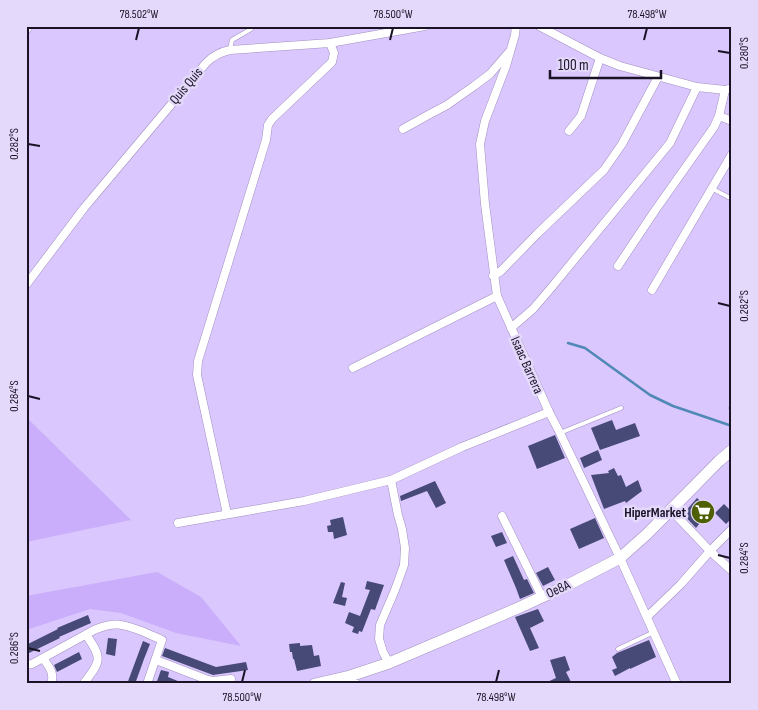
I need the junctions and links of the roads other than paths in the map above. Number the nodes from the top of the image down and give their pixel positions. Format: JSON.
{"nodes":[{"id":1,"x":29,"y":26,"type":"edge"},
{"id":2,"x":252,"y":26,"type":"edge"},
{"id":3,"x":425,"y":26,"type":"edge"},
{"id":4,"x":516,"y":26,"type":"edge"},
{"id":5,"x":539,"y":26,"type":"edge"},
{"id":6,"x":26,"y":30,"type":"edge"},
{"id":7,"x":330,"y":43,"type":"junction"},
{"id":8,"x":230,"y":50,"type":"junction"},
{"id":9,"x":511,"y":50,"type":"junction"},
{"id":10,"x":600,"y":58,"type":"junction"},
{"id":11,"x":658,"y":77,"type":"junction"},
{"id":12,"x":697,"y":87,"type":"junction"},
{"id":13,"x":728,"y":89,"type":"edge"},
{"id":14,"x":719,"y":116,"type":"junction"},
{"id":15,"x":732,"y":121,"type":"edge"},
{"id":16,"x":404,"y":129,"type":"dead end"},
{"id":17,"x":570,"y":131,"type":"dead end"},
{"id":18,"x":732,"y":154,"type":"edge"},
{"id":19,"x":711,"y":188,"type":"junction"},
{"id":20,"x":732,"y":198,"type":"edge"},
{"id":21,"x":618,"y":266,"type":"dead end"},
{"id":22,"x":493,"y":276,"type":"junction"},
{"id":23,"x":26,"y":285,"type":"edge"},
{"id":24,"x":652,"y":290,"type":"dead end"},
{"id":25,"x":496,"y":296,"type":"junction"},
{"id":26,"x":511,"y":328,"type":"junction"},
{"id":27,"x":353,"y":368,"type":"dead end"},
{"id":28,"x":621,"y":408,"type":"dead end"},
{"id":29,"x":549,"y":412,"type":"junction"},
{"id":30,"x":560,"y":433,"type":"junction"},
{"id":31,"x":732,"y":450,"type":"edge"},
{"id":32,"x":391,"y":480,"type":"junction"},
{"id":33,"x":670,"y":510,"type":"junction"},
{"id":34,"x":227,"y":514,"type":"junction"},
{"id":35,"x":502,"y":516,"type":"dead end"},
{"id":36,"x":178,"y":523,"type":"dead end"},
{"id":37,"x":732,"y":529,"type":"edge"},
{"id":38,"x":710,"y":551,"type":"junction"},
{"id":39,"x":620,"y":558,"type":"junction"},
{"id":40,"x":732,"y":571,"type":"edge"},
{"id":41,"x":542,"y":597,"type":"junction"},
{"id":42,"x":647,"y":617,"type":"junction"},
{"id":43,"x":654,"y":632,"type":"junction"},
{"id":44,"x":86,"y":635,"type":"junction"},
{"id":45,"x":618,"y":649,"type":"dead end"},
{"id":46,"x":43,"y":658,"type":"junction"},
{"id":47,"x":156,"y":660,"type":"junction"},
{"id":48,"x":389,"y":663,"type":"junction"},
{"id":49,"x":26,"y":664,"type":"edge"},
{"id":50,"x":231,"y":679,"type":"dead end"},
{"id":51,"x":352,"y":682,"type":"edge"},
{"id":52,"x":51,"y":684,"type":"edge"},
{"id":53,"x":83,"y":684,"type":"edge"},
{"id":54,"x":147,"y":684,"type":"edge"},
{"id":55,"x":315,"y":684,"type":"edge"},
{"id":56,"x":677,"y":684,"type":"edge"}],
"edges":[{"from":1,"to":6,"type":"street"},
{"from":2,"to":8,"type":"lane"},
{"from":3,"to":7,"type":"street","name":"Quis Quis"},
{"from":4,"to":9,"type":"street","name":"Isaac Barrera"},
{"from":5,"to":10,"type":"street"},
{"from":7,"to":8,"type":"street","name":"Quis Quis"},
{"from":7,"to":34,"type":"street"},
{"from":8,"to":23,"type":"street","name":"Quis Quis"},
{"from":9,"to":16,"type":"street"},
{"from":9,"to":22,"type":"street","name":"Isaac Barrera"},
{"from":10,"to":11,"type":"street"},
{"from":10,"to":17,"type":"street"},
{"from":11,"to":12,"type":"street"},
{"from":11,"to":22,"type":"street"},
{"from":12,"to":13,"type":"street"},
{"from":12,"to":26,"type":"street"},
{"from":13,"to":14,"type":"street"},
{"from":14,"to":15,"type":"street"},
{"from":14,"to":21,"type":"street"},
{"from":18,"to":19,"type":"street"},
{"from":19,"to":20,"type":"lane"},
{"from":19,"to":24,"type":"street"},
{"from":22,"to":25,"type":"street","name":"Isaac Barrera"},
{"from":25,"to":26,"type":"street","name":"Isaac Barrera"},
{"from":25,"to":27,"type":"street"},
{"from":26,"to":29,"type":"street","name":"Isaac Barrera"},
{"from":28,"to":30,"type":"lane"},
{"from":29,"to":30,"type":"street","name":"Isaac Barrera"},
{"from":29,"to":32,"type":"street"},
{"from":30,"to":39,"type":"street","name":"Isaac Barrera"},
{"from":31,"to":33,"type":"street","name":"Oe8A"},
{"from":32,"to":34,"type":"street"},
{"from":32,"to":48,"type":"street"},
{"from":33,"to":38,"type":"street"},
{"from":33,"to":39,"type":"street","name":"Oe8A"},
{"from":34,"to":36,"type":"street"},
{"from":35,"to":41,"type":"street"},
{"from":37,"to":38,"type":"street"},
{"from":38,"to":40,"type":"street"},
{"from":38,"to":42,"type":"street"},
{"from":39,"to":41,"type":"street","name":"Oe8A"},
{"from":39,"to":42,"type":"street","name":"Isaac Barrera"},
{"from":41,"to":48,"type":"street","name":"Oe8A"},
{"from":42,"to":43,"type":"street","name":"Isaac Barrera"},
{"from":43,"to":45,"type":"lane"},
{"from":43,"to":56,"type":"street","name":"Isaac Barrera"},
{"from":44,"to":46,"type":"street"},
{"from":44,"to":47,"type":"street"},
{"from":44,"to":53,"type":"street"},
{"from":46,"to":49,"type":"street"},
{"from":46,"to":52,"type":"street"},
{"from":47,"to":50,"type":"street"},
{"from":47,"to":54,"type":"street"},
{"from":48,"to":51,"type":"street","name":"Oe8A"},
{"from":51,"to":55,"type":"street","name":"Oe8A"}]}
